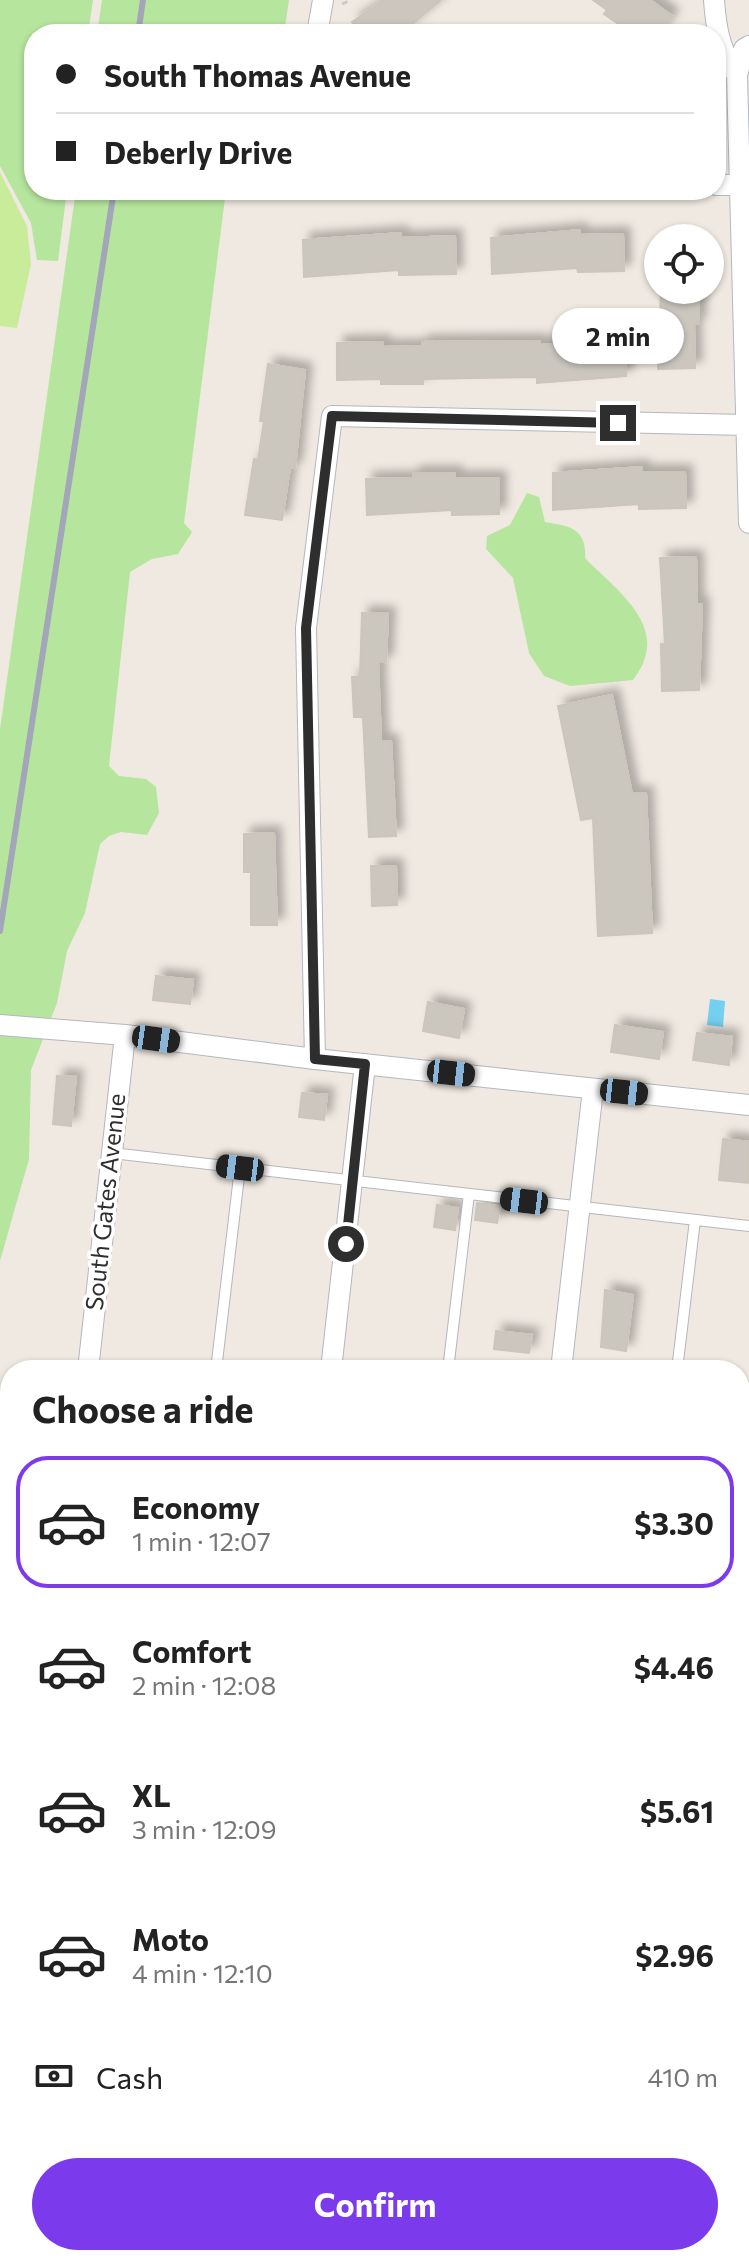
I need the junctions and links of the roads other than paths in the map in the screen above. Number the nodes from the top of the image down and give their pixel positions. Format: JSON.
{"nodes":[{"id":1,"x":323,"y":0,"type":"edge"},
{"id":2,"x":714,"y":0,"type":"edge"},
{"id":3,"x":319,"y":24,"type":"edge"},
{"id":4,"x":716,"y":24,"type":"edge"},
{"id":5,"x":749,"y":46,"type":"edge"},
{"id":6,"x":726,"y":59,"type":"edge"},
{"id":7,"x":737,"y":75,"type":"junction"},
{"id":8,"x":726,"y":185,"type":"edge"},
{"id":9,"x":740,"y":185,"type":"junction"},
{"id":10,"x":746,"y":425,"type":"junction"},
{"id":11,"x":749,"y":523,"type":"edge"},
{"id":12,"x":0,"y":1025,"type":"edge"},
{"id":13,"x":125,"y":1035,"type":"junction"},
{"id":14,"x":315,"y":1059,"type":"junction"},
{"id":15,"x":365,"y":1064,"type":"junction"},
{"id":16,"x":593,"y":1089,"type":"junction"},
{"id":17,"x":749,"y":1105,"type":"edge"},
{"id":18,"x":112,"y":1153,"type":"junction"},
{"id":19,"x":240,"y":1168,"type":"junction"},
{"id":20,"x":354,"y":1181,"type":"junction"},
{"id":21,"x":469,"y":1194,"type":"junction"},
{"id":22,"x":579,"y":1207,"type":"junction"},
{"id":23,"x":695,"y":1220,"type":"junction"},
{"id":24,"x":749,"y":1226,"type":"edge"},
{"id":25,"x":89,"y":1360,"type":"edge"},
{"id":26,"x":217,"y":1360,"type":"edge"},
{"id":27,"x":332,"y":1360,"type":"edge"},
{"id":28,"x":449,"y":1360,"type":"edge"},
{"id":29,"x":562,"y":1360,"type":"edge"},
{"id":30,"x":678,"y":1360,"type":"edge"}],
"edges":[{"from":1,"to":3,"type":"street"},
{"from":2,"to":4,"type":"street"},
{"from":5,"to":7,"type":"street"},
{"from":6,"to":7,"type":"street"},
{"from":7,"to":9,"type":"street"},
{"from":8,"to":9,"type":"street"},
{"from":9,"to":10,"type":"street"},
{"from":10,"to":11,"type":"street"},
{"from":10,"to":14,"type":"street"},
{"from":12,"to":13,"type":"street"},
{"from":13,"to":14,"type":"street"},
{"from":13,"to":18,"type":"street","name":"South Gates Avenue"},
{"from":14,"to":15,"type":"street"},
{"from":15,"to":16,"type":"street"},
{"from":15,"to":20,"type":"street"},
{"from":16,"to":17,"type":"street"},
{"from":16,"to":22,"type":"street"},
{"from":18,"to":19,"type":"lane"},
{"from":18,"to":25,"type":"street","name":"South Gates Avenue"},
{"from":19,"to":20,"type":"lane"},
{"from":19,"to":26,"type":"lane"},
{"from":20,"to":21,"type":"lane"},
{"from":20,"to":27,"type":"street"},
{"from":21,"to":22,"type":"lane"},
{"from":21,"to":28,"type":"lane"},
{"from":22,"to":23,"type":"lane"},
{"from":22,"to":29,"type":"street"},
{"from":23,"to":24,"type":"lane"},
{"from":23,"to":30,"type":"lane"}]}
